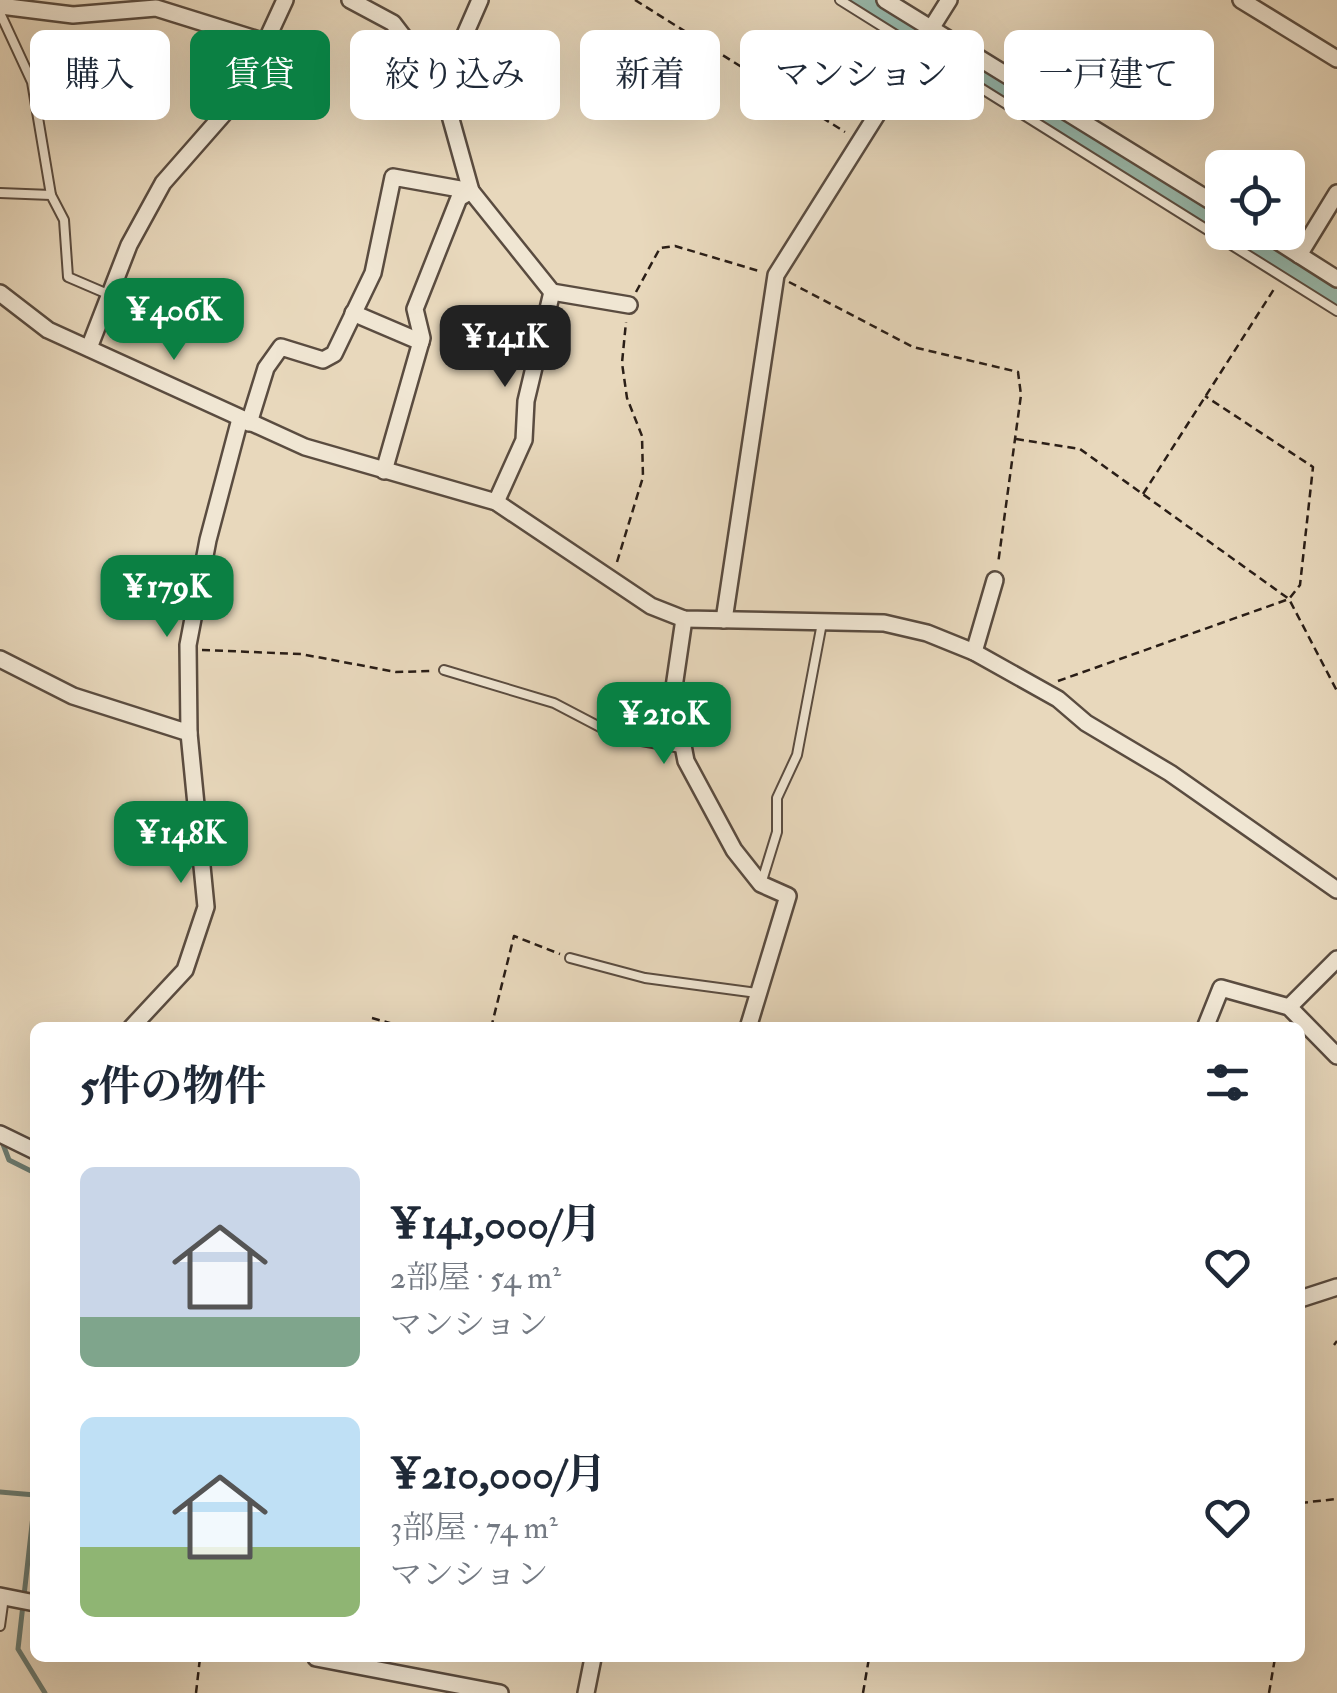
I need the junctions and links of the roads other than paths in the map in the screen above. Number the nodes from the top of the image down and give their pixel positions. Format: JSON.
{"nodes":[{"id":1,"x":285,"y":0,"type":"edge"},
{"id":2,"x":350,"y":0,"type":"edge"},
{"id":3,"x":480,"y":0,"type":"edge"},
{"id":4,"x":840,"y":0,"type":"edge"},
{"id":5,"x":885,"y":0,"type":"edge"},
{"id":6,"x":949,"y":0,"type":"edge"},
{"id":7,"x":1241,"y":0,"type":"edge"},
{"id":8,"x":1278,"y":0,"type":"edge"},
{"id":9,"x":6,"y":7,"type":"edge"},
{"id":10,"x":1269,"y":17,"type":"junction"},
{"id":11,"x":227,"y":30,"type":"edge"},
{"id":12,"x":271,"y":30,"type":"edge"},
{"id":13,"x":398,"y":30,"type":"edge"},
{"id":14,"x":467,"y":30,"type":"edge"},
{"id":15,"x":888,"y":30,"type":"edge"},
{"id":16,"x":931,"y":30,"type":"joint"},
{"id":17,"x":1337,"y":59,"type":"edge"},
{"id":18,"x":984,"y":62,"type":"edge"},
{"id":19,"x":984,"y":91,"type":"edge"},
{"id":20,"x":218,"y":120,"type":"edge"},
{"id":21,"x":451,"y":120,"type":"edge"},
{"id":22,"x":874,"y":120,"type":"edge"},
{"id":23,"x":471,"y":191,"type":"junction"},
{"id":24,"x":0,"y":193,"type":"edge"},
{"id":25,"x":1337,"y":193,"type":"edge"},
{"id":26,"x":50,"y":195,"type":"junction"},
{"id":27,"x":1205,"y":198,"type":"edge"},
{"id":28,"x":1291,"y":250,"type":"edge"},
{"id":29,"x":1299,"y":255,"type":"junction"},
{"id":30,"x":1337,"y":278,"type":"edge"},
{"id":31,"x":552,"y":292,"type":"junction"},
{"id":32,"x":0,"y":293,"type":"edge"},
{"id":33,"x":110,"y":295,"type":"junction"},
{"id":34,"x":629,"y":305,"type":"road end"},
{"id":35,"x":352,"y":312,"type":"junction"},
{"id":36,"x":1337,"y":312,"type":"edge"},
{"id":37,"x":421,"y":342,"type":"junction"},
{"id":38,"x":89,"y":348,"type":"junction"},
{"id":39,"x":245,"y":421,"type":"junction"},
{"id":40,"x":384,"y":471,"type":"junction"},
{"id":41,"x":496,"y":502,"type":"junction"},
{"id":42,"x":995,"y":580,"type":"road end"},
{"id":43,"x":684,"y":620,"type":"junction"},
{"id":44,"x":724,"y":620,"type":"junction"},
{"id":45,"x":822,"y":620,"type":"junction"},
{"id":46,"x":974,"y":652,"type":"junction"},
{"id":47,"x":0,"y":659,"type":"edge"},
{"id":48,"x":444,"y":670,"type":"road end"},
{"id":49,"x":189,"y":733,"type":"junction"},
{"id":50,"x":682,"y":748,"type":"junction"},
{"id":51,"x":760,"y":884,"type":"junction"},
{"id":52,"x":1337,"y":890,"type":"edge"},
{"id":53,"x":570,"y":958,"type":"road end"},
{"id":54,"x":1337,"y":959,"type":"edge"},
{"id":55,"x":758,"y":994,"type":"junction"},
{"id":56,"x":1289,"y":1008,"type":"junction"},
{"id":57,"x":136,"y":1022,"type":"edge"},
{"id":58,"x":750,"y":1022,"type":"edge"},
{"id":59,"x":1207,"y":1022,"type":"edge"},
{"id":60,"x":1303,"y":1022,"type":"edge"},
{"id":61,"x":1305,"y":1024,"type":"edge"},
{"id":62,"x":1337,"y":1056,"type":"edge"},
{"id":63,"x":0,"y":1134,"type":"edge"},
{"id":64,"x":30,"y":1149,"type":"edge"},
{"id":65,"x":1337,"y":1288,"type":"edge"},
{"id":66,"x":1305,"y":1298,"type":"edge"},
{"id":67,"x":2,"y":1597,"type":"edge"},
{"id":68,"x":30,"y":1602,"type":"edge"},
{"id":69,"x":0,"y":1626,"type":"edge"},
{"id":70,"x":337,"y":1662,"type":"edge"},
{"id":71,"x":592,"y":1662,"type":"edge"},
{"id":72,"x":500,"y":1693,"type":"edge"},
{"id":73,"x":586,"y":1693,"type":"edge"}],
"edges":[{"from":1,"to":12,"type":"street"},
{"from":2,"to":13,"type":"street"},
{"from":3,"to":14,"type":"street"},
{"from":4,"to":15,"type":"lane"},
{"from":5,"to":16,"type":"street"},
{"from":6,"to":16,"type":"street"},
{"from":7,"to":10,"type":"street"},
{"from":8,"to":10,"type":"street"},
{"from":9,"to":11,"type":"street"},
{"from":9,"to":26,"type":"lane"},
{"from":10,"to":17,"type":"street"},
{"from":18,"to":27,"type":"street"},
{"from":19,"to":36,"type":"lane"},
{"from":20,"to":33,"type":"street"},
{"from":21,"to":23,"type":"street"},
{"from":22,"to":44,"type":"street"},
{"from":23,"to":31,"type":"street"},
{"from":23,"to":35,"type":"street"},
{"from":23,"to":37,"type":"street"},
{"from":24,"to":26,"type":"lane"},
{"from":25,"to":29,"type":"street"},
{"from":26,"to":33,"type":"lane"},
{"from":28,"to":29,"type":"street"},
{"from":29,"to":30,"type":"street"},
{"from":31,"to":34,"type":"street"},
{"from":31,"to":41,"type":"street"},
{"from":32,"to":38,"type":"street"},
{"from":33,"to":38,"type":"street"},
{"from":35,"to":37,"type":"street"},
{"from":35,"to":39,"type":"street"},
{"from":37,"to":40,"type":"street"},
{"from":38,"to":39,"type":"street"},
{"from":39,"to":40,"type":"street"},
{"from":39,"to":49,"type":"street"},
{"from":40,"to":41,"type":"street"},
{"from":41,"to":43,"type":"street"},
{"from":42,"to":46,"type":"street"},
{"from":43,"to":44,"type":"street"},
{"from":43,"to":50,"type":"street"},
{"from":44,"to":45,"type":"street"},
{"from":45,"to":46,"type":"street"},
{"from":45,"to":51,"type":"lane"},
{"from":46,"to":52,"type":"street"},
{"from":47,"to":49,"type":"street"},
{"from":48,"to":50,"type":"lane"},
{"from":49,"to":57,"type":"street"},
{"from":50,"to":51,"type":"street"},
{"from":51,"to":55,"type":"street"},
{"from":53,"to":55,"type":"lane"},
{"from":54,"to":56,"type":"street"},
{"from":55,"to":58,"type":"street"},
{"from":56,"to":59,"type":"street"},
{"from":56,"to":60,"type":"street"},
{"from":61,"to":62,"type":"street"},
{"from":63,"to":64,"type":"street"},
{"from":65,"to":66,"type":"street"},
{"from":67,"to":68,"type":"street"},
{"from":67,"to":69,"type":"lane"},
{"from":70,"to":72,"type":"street"},
{"from":71,"to":73,"type":"street"}]}
